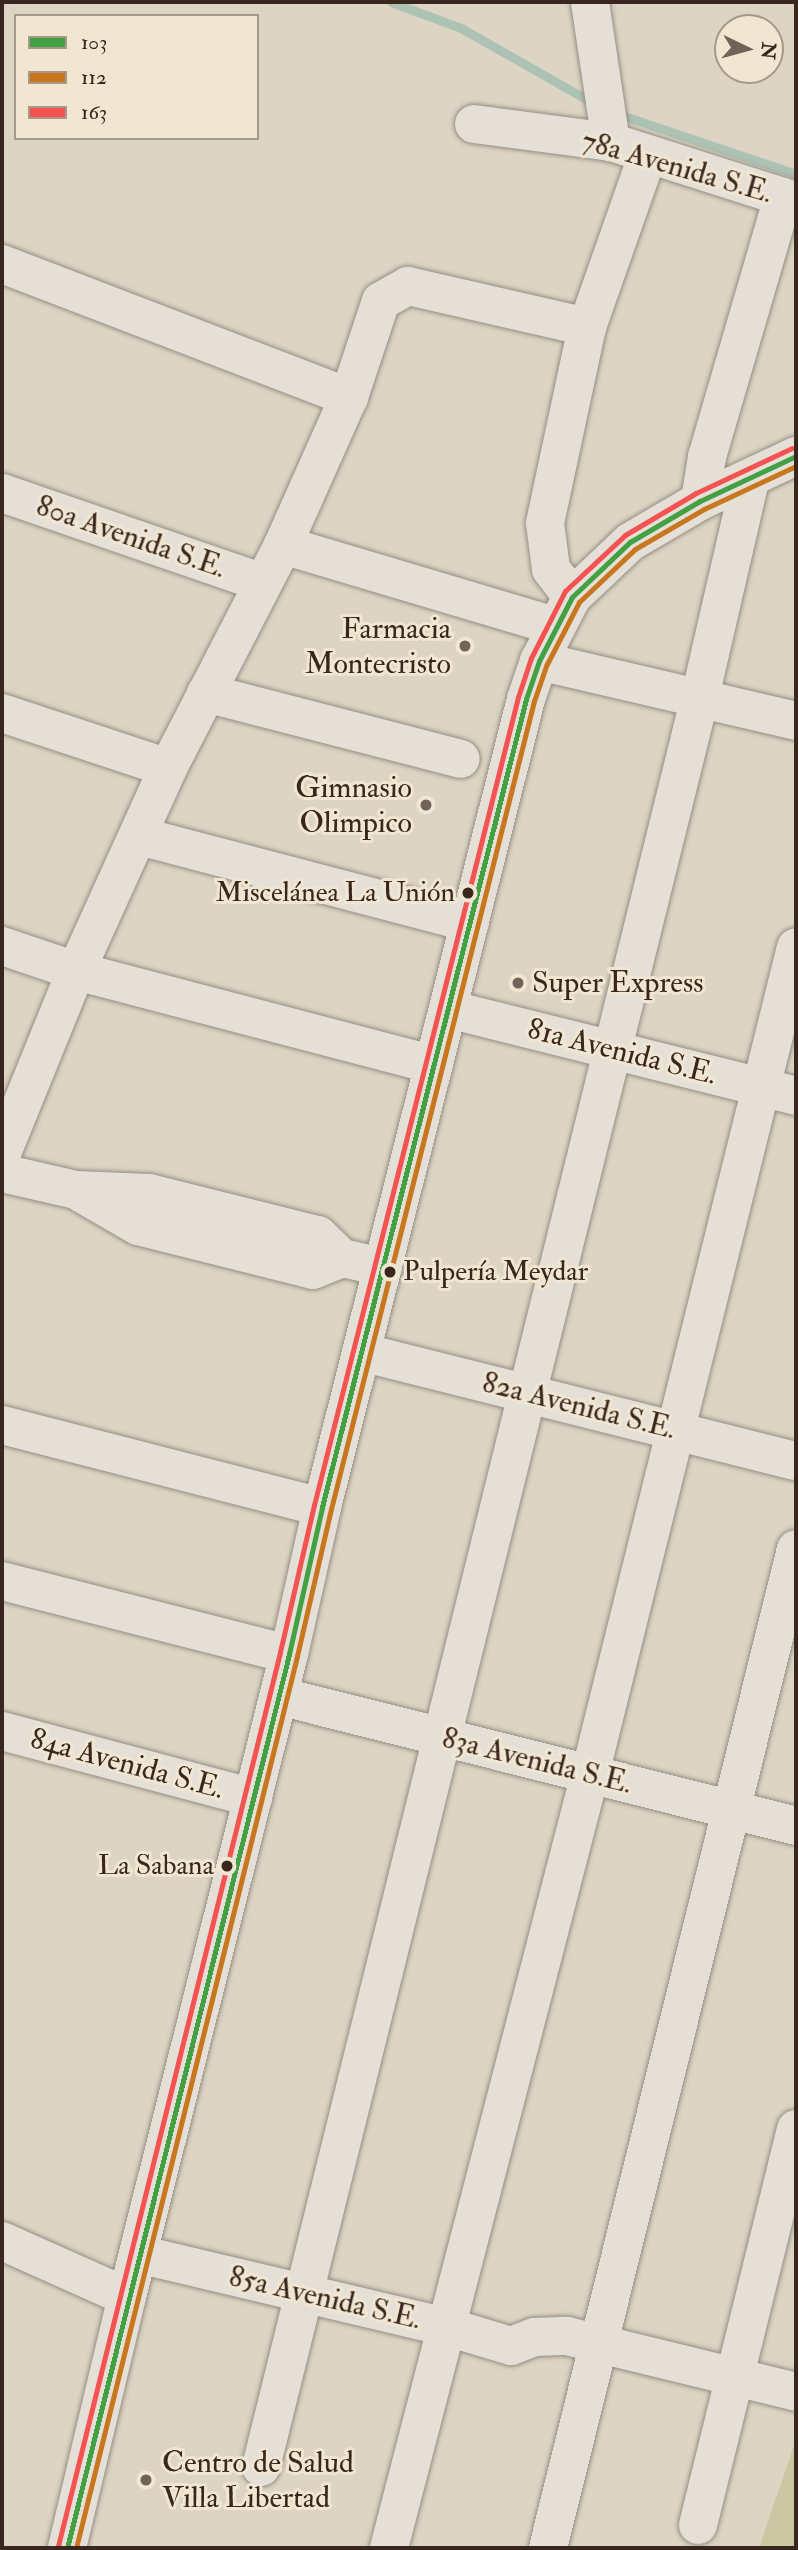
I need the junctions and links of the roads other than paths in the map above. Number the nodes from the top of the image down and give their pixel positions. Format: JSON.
{"nodes":[{"id":1,"x":590,"y":2,"type":"edge"},
{"id":2,"x":474,"y":124,"type":"dead end"},
{"id":3,"x":611,"y":142,"type":"junction"},
{"id":4,"x":648,"y":154,"type":"junction"},
{"id":5,"x":790,"y":199,"type":"edge"},
{"id":6,"x":2,"y":264,"type":"edge"},
{"id":7,"x":587,"y":327,"type":"junction"},
{"id":8,"x":349,"y":397,"type":"junction"},
{"id":9,"x":796,"y":456,"type":"edge"},
{"id":10,"x":750,"y":480,"type":"junction"},
{"id":11,"x":2,"y":493,"type":"edge"},
{"id":12,"x":700,"y":501,"type":"junction"},
{"id":13,"x":283,"y":545,"type":"junction"},
{"id":14,"x":261,"y":582,"type":"junction"},
{"id":15,"x":563,"y":612,"type":"junction"},
{"id":16,"x":539,"y":661,"type":"junction"},
{"id":17,"x":206,"y":693,"type":"junction"},
{"id":18,"x":701,"y":697,"type":"junction"},
{"id":19,"x":2,"y":713,"type":"edge"},
{"id":20,"x":796,"y":721,"type":"edge"},
{"id":21,"x":461,"y":759,"type":"dead end"},
{"id":22,"x":168,"y":768,"type":"junction"},
{"id":23,"x":139,"y":836,"type":"junction"},
{"id":24,"x":470,"y":923,"type":"junction"},
{"id":25,"x":2,"y":946,"type":"edge"},
{"id":26,"x":796,"y":947,"type":"edge"},
{"id":27,"x":76,"y":971,"type":"junction"},
{"id":28,"x":448,"y":1009,"type":"junction"},
{"id":29,"x":613,"y":1050,"type":"junction"},
{"id":30,"x":434,"y":1065,"type":"junction"},
{"id":31,"x":779,"y":1091,"type":"edge"},
{"id":32,"x":2,"y":1153,"type":"edge"},
{"id":33,"x":2,"y":1172,"type":"edge"},
{"id":34,"x":383,"y":1268,"type":"junction"},
{"id":35,"x":361,"y":1352,"type":"junction"},
{"id":36,"x":528,"y":1394,"type":"junction"},
{"id":37,"x":2,"y":1425,"type":"edge"},
{"id":38,"x":676,"y":1431,"type":"junction"},
{"id":39,"x":796,"y":1461,"type":"edge"},
{"id":40,"x":323,"y":1507,"type":"junction"},
{"id":41,"x":796,"y":1549,"type":"edge"},
{"id":42,"x":2,"y":1581,"type":"edge"},
{"id":43,"x":289,"y":1654,"type":"junction"},
{"id":44,"x":279,"y":1696,"type":"junction"},
{"id":45,"x":2,"y":1731,"type":"edge"},
{"id":46,"x":443,"y":1737,"type":"junction"},
{"id":47,"x":590,"y":1774,"type":"junction"},
{"id":48,"x":253,"y":1798,"type":"junction"},
{"id":49,"x":731,"y":1810,"type":"junction"},
{"id":50,"x":796,"y":1826,"type":"edge"},
{"id":51,"x":796,"y":2129,"type":"edge"},
{"id":52,"x":2,"y":2241,"type":"edge"},
{"id":53,"x":138,"y":2254,"type":"junction"},
{"id":54,"x":304,"y":2293,"type":"junction"},
{"id":55,"x":127,"y":2298,"type":"junction"},
{"id":56,"x":448,"y":2326,"type":"junction"},
{"id":57,"x":599,"y":2343,"type":"junction"},
{"id":58,"x":735,"y":2376,"type":"junction"},
{"id":59,"x":796,"y":2392,"type":"edge"},
{"id":60,"x":261,"y":2466,"type":"dead end"},
{"id":61,"x":698,"y":2525,"type":"dead end"},
{"id":62,"x":67,"y":2548,"type":"edge"},
{"id":63,"x":389,"y":2548,"type":"edge"},
{"id":64,"x":548,"y":2548,"type":"edge"}],
"edges":[{"from":1,"to":3,"type":"street"},
{"from":2,"to":3,"type":"street","name":"78a Avenida S.E."},
{"from":3,"to":4,"type":"street","name":"78a Avenida S.E."},
{"from":4,"to":5,"type":"street","name":"78a Avenida S.E."},
{"from":4,"to":7,"type":"street"},
{"from":5,"to":12,"type":"street"},
{"from":6,"to":8,"type":"street"},
{"from":7,"to":8,"type":"street"},
{"from":7,"to":15,"type":"street"},
{"from":8,"to":13,"type":"street"},
{"from":9,"to":10,"type":"street"},
{"from":10,"to":12,"type":"street"},
{"from":10,"to":18,"type":"street"},
{"from":11,"to":14,"type":"street","name":"80a Avenida S.E."},
{"from":12,"to":15,"type":"street"},
{"from":13,"to":14,"type":"street"},
{"from":13,"to":15,"type":"street"},
{"from":14,"to":17,"type":"street"},
{"from":15,"to":16,"type":"street"},
{"from":16,"to":18,"type":"street"},
{"from":16,"to":24,"type":"street"},
{"from":17,"to":21,"type":"street"},
{"from":17,"to":22,"type":"street"},
{"from":18,"to":20,"type":"street"},
{"from":18,"to":29,"type":"street"},
{"from":19,"to":22,"type":"street"},
{"from":22,"to":23,"type":"street"},
{"from":23,"to":24,"type":"street"},
{"from":23,"to":27,"type":"street"},
{"from":24,"to":28,"type":"street"},
{"from":25,"to":27,"type":"street"},
{"from":26,"to":31,"type":"street"},
{"from":27,"to":30,"type":"street"},
{"from":27,"to":32,"type":"street"},
{"from":28,"to":29,"type":"street","name":"81a Avenida S.E."},
{"from":28,"to":30,"type":"street"},
{"from":29,"to":31,"type":"street","name":"81a Avenida S.E."},
{"from":29,"to":36,"type":"street"},
{"from":30,"to":34,"type":"street"},
{"from":31,"to":38,"type":"street"},
{"from":33,"to":34,"type":"street"},
{"from":34,"to":35,"type":"street"},
{"from":35,"to":36,"type":"street","name":"82a Avenida S.E."},
{"from":35,"to":40,"type":"street"},
{"from":36,"to":38,"type":"street","name":"82a Avenida S.E."},
{"from":36,"to":46,"type":"street"},
{"from":37,"to":40,"type":"street"},
{"from":38,"to":39,"type":"street","name":"82a Avenida S.E."},
{"from":38,"to":47,"type":"street"},
{"from":40,"to":43,"type":"street"},
{"from":41,"to":49,"type":"street"},
{"from":42,"to":43,"type":"street"},
{"from":43,"to":44,"type":"street"},
{"from":44,"to":46,"type":"street","name":"83a Avenida S.E."},
{"from":44,"to":48,"type":"street"},
{"from":45,"to":48,"type":"street","name":"84a Avenida S.E."},
{"from":46,"to":47,"type":"street","name":"83a Avenida S.E."},
{"from":46,"to":54,"type":"street"},
{"from":47,"to":49,"type":"street","name":"83a Avenida S.E."},
{"from":47,"to":56,"type":"street"},
{"from":48,"to":53,"type":"street"},
{"from":49,"to":50,"type":"street","name":"83a Avenida S.E."},
{"from":49,"to":57,"type":"street"},
{"from":51,"to":58,"type":"street"},
{"from":52,"to":55,"type":"street"},
{"from":53,"to":54,"type":"street","name":"85a Avenida S.E."},
{"from":53,"to":55,"type":"street"},
{"from":54,"to":56,"type":"street","name":"85a Avenida S.E."},
{"from":54,"to":60,"type":"street"},
{"from":55,"to":62,"type":"street"},
{"from":56,"to":57,"type":"street","name":"85a Avenida S.E."},
{"from":56,"to":63,"type":"street"},
{"from":57,"to":58,"type":"street"},
{"from":57,"to":64,"type":"street"},
{"from":58,"to":59,"type":"street"},
{"from":58,"to":61,"type":"street"}]}
